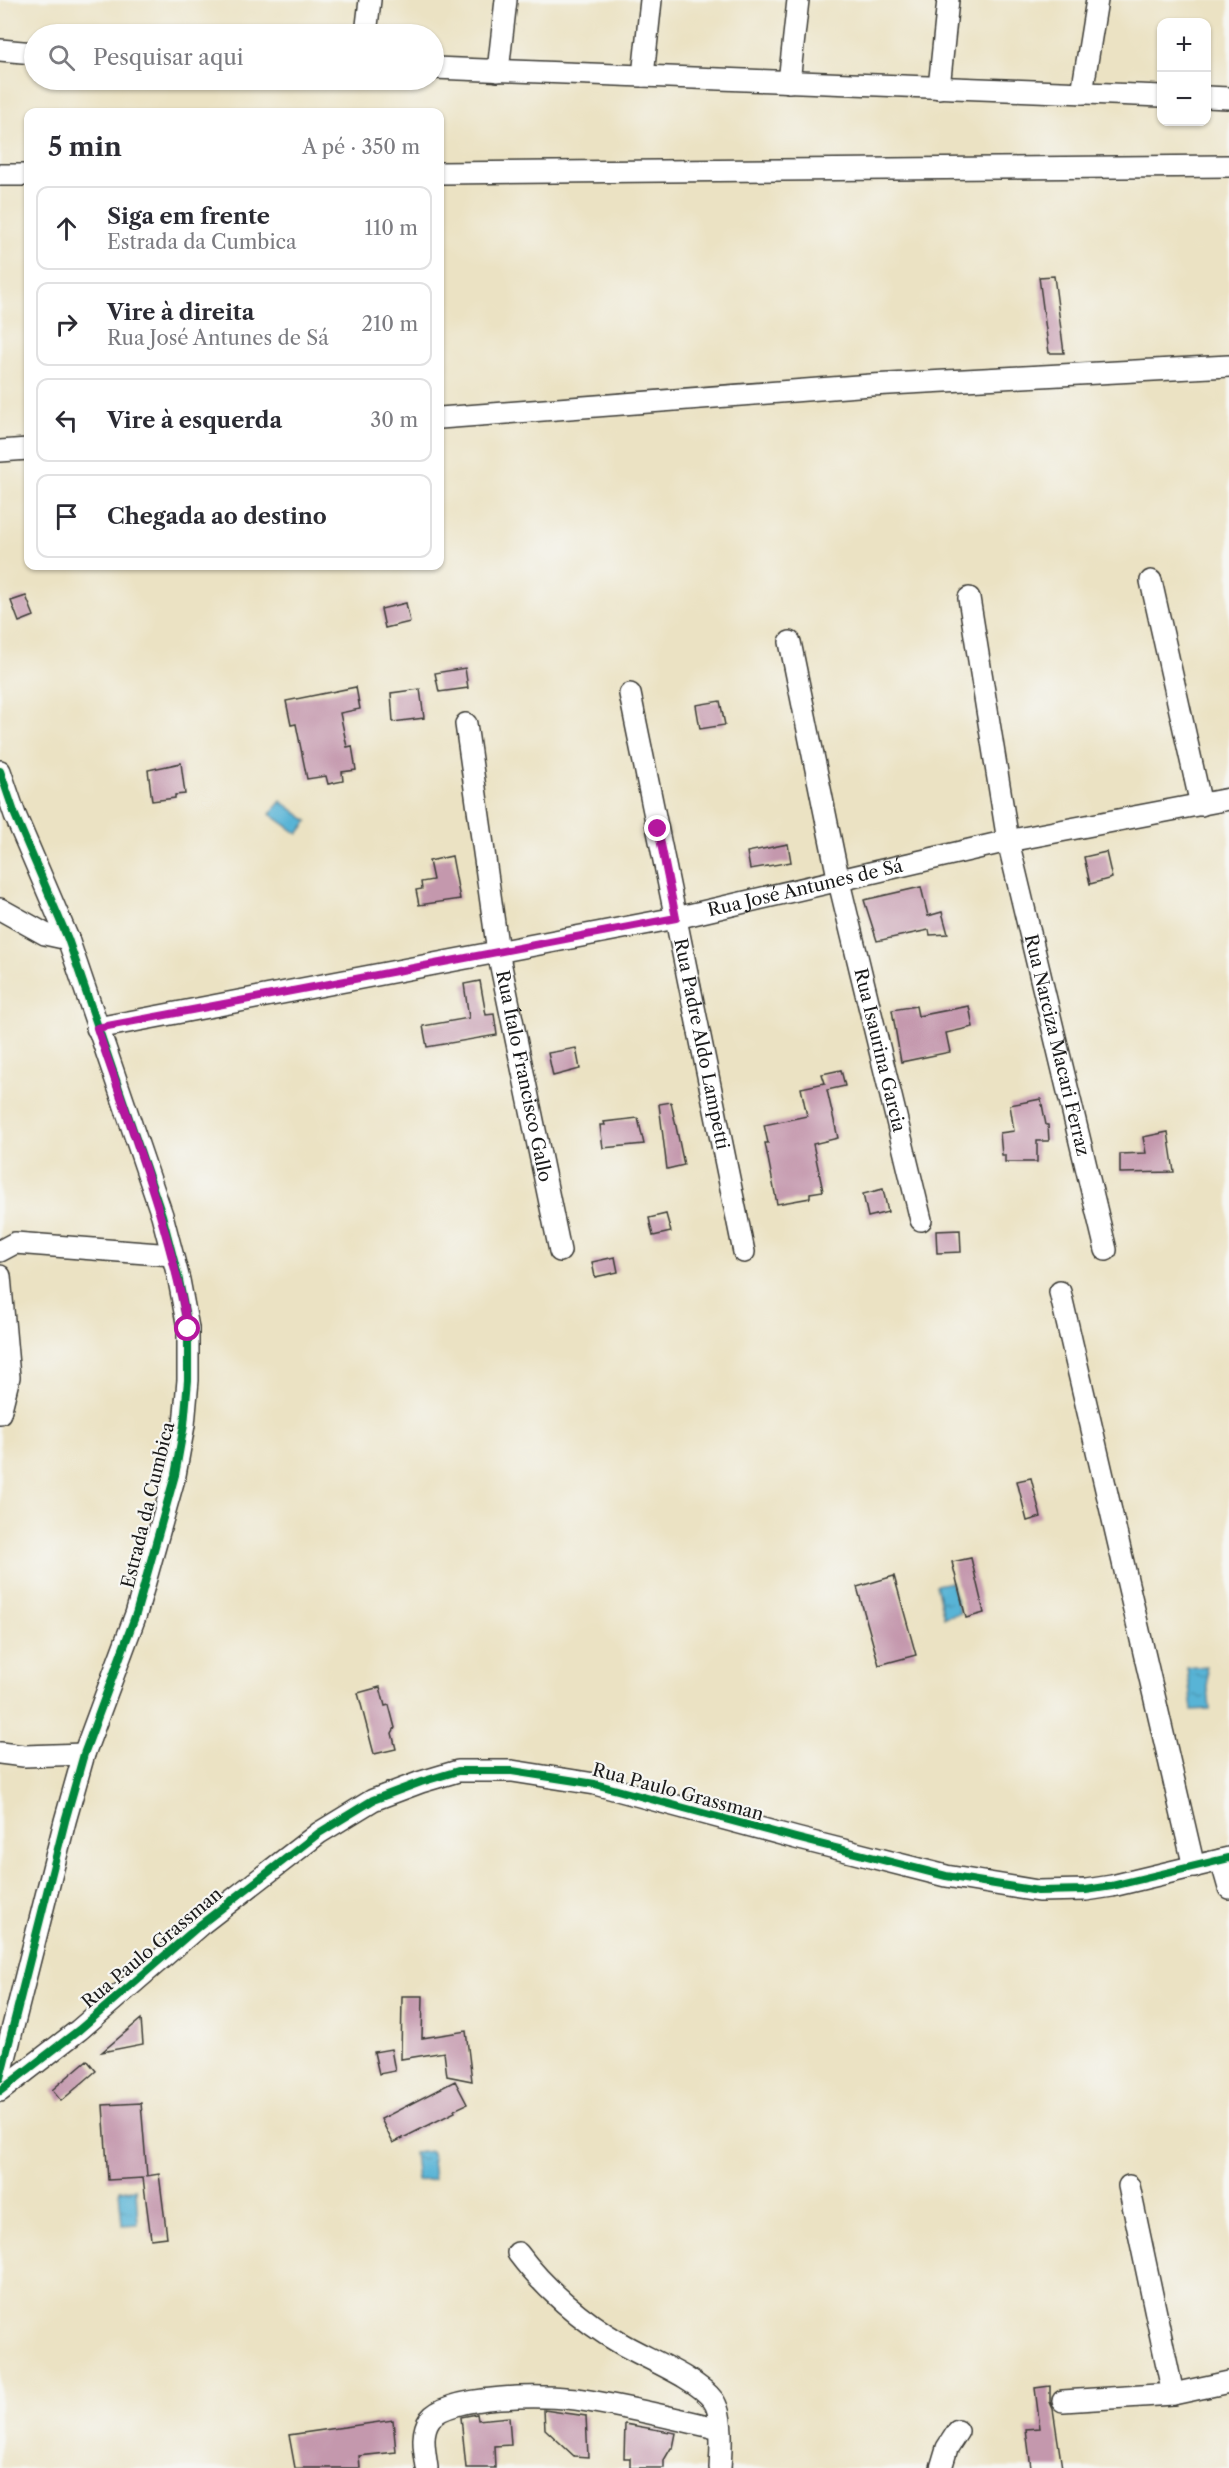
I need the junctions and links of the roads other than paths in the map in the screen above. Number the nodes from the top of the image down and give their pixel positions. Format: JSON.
{"nodes":[{"id":1,"x":370,"y":0,"type":"edge"},
{"id":2,"x":506,"y":0,"type":"edge"},
{"id":3,"x":651,"y":0,"type":"edge"},
{"id":4,"x":798,"y":0,"type":"edge"},
{"id":5,"x":948,"y":0,"type":"edge"},
{"id":6,"x":1097,"y":0,"type":"edge"},
{"id":7,"x":367,"y":24,"type":"edge"},
{"id":8,"x":0,"y":50,"type":"edge"},
{"id":9,"x":24,"y":52,"type":"edge"},
{"id":10,"x":444,"y":68,"type":"edge"},
{"id":11,"x":498,"y":71,"type":"junction"},
{"id":12,"x":643,"y":76,"type":"junction"},
{"id":13,"x":789,"y":82,"type":"junction"},
{"id":14,"x":939,"y":88,"type":"junction"},
{"id":15,"x":1082,"y":93,"type":"junction"},
{"id":16,"x":1157,"y":96,"type":"edge"},
{"id":17,"x":1211,"y":97,"type":"edge"},
{"id":18,"x":1229,"y":98,"type":"edge"},
{"id":19,"x":1229,"y":166,"type":"edge"},
{"id":20,"x":444,"y":173,"type":"edge"},
{"id":21,"x":0,"y":175,"type":"edge"},
{"id":22,"x":24,"y":175,"type":"edge"},
{"id":23,"x":1229,"y":366,"type":"edge"},
{"id":24,"x":444,"y":418,"type":"edge"},
{"id":25,"x":24,"y":449,"type":"edge"},
{"id":26,"x":0,"y":451,"type":"edge"},
{"id":27,"x":1151,"y":580,"type":"dead end"},
{"id":28,"x":969,"y":598,"type":"dead end"},
{"id":29,"x":790,"y":642,"type":"dead end"},
{"id":30,"x":630,"y":694,"type":"dead end"},
{"id":31,"x":466,"y":724,"type":"dead end"},
{"id":32,"x":0,"y":771,"type":"edge"},
{"id":33,"x":1229,"y":799,"type":"edge"},
{"id":34,"x":1201,"y":805,"type":"junction"},
{"id":35,"x":1008,"y":841,"type":"junction"},
{"id":36,"x":839,"y":882,"type":"junction"},
{"id":37,"x":0,"y":909,"type":"edge"},
{"id":38,"x":676,"y":918,"type":"junction"},
{"id":39,"x":68,"y":939,"type":"junction"},
{"id":40,"x":498,"y":952,"type":"junction"},
{"id":41,"x":97,"y":1028,"type":"junction"},
{"id":42,"x":921,"y":1220,"type":"dead end"},
{"id":43,"x":1106,"y":1250,"type":"dead end"},
{"id":44,"x":0,"y":1251,"type":"edge"},
{"id":45,"x":560,"y":1251,"type":"dead end"},
{"id":46,"x":744,"y":1252,"type":"dead end"},
{"id":47,"x":172,"y":1255,"type":"junction"},
{"id":48,"x":0,"y":1276,"type":"edge"},
{"id":49,"x":1059,"y":1292,"type":"dead end"},
{"id":50,"x":0,"y":1413,"type":"edge"},
{"id":51,"x":0,"y":1753,"type":"edge"},
{"id":52,"x":84,"y":1754,"type":"junction"},
{"id":53,"x":1225,"y":1859,"type":"edge"},
{"id":54,"x":1194,"y":1867,"type":"junction"},
{"id":55,"x":1229,"y":1888,"type":"edge"},
{"id":56,"x":0,"y":2078,"type":"edge"},
{"id":57,"x":0,"y":2091,"type":"edge"},
{"id":58,"x":1129,"y":2186,"type":"dead end"},
{"id":59,"x":518,"y":2253,"type":"dead end"},
{"id":60,"x":1229,"y":2382,"type":"edge"},
{"id":61,"x":1173,"y":2394,"type":"junction"},
{"id":62,"x":1063,"y":2401,"type":"dead end"},
{"id":63,"x":720,"y":2429,"type":"junction"},
{"id":64,"x":958,"y":2431,"type":"dead end"},
{"id":65,"x":427,"y":2468,"type":"edge"},
{"id":66,"x":720,"y":2468,"type":"edge"},
{"id":67,"x":941,"y":2468,"type":"edge"}],
"edges":[{"from":1,"to":7,"type":"street"},
{"from":2,"to":11,"type":"street"},
{"from":3,"to":12,"type":"street"},
{"from":4,"to":13,"type":"street"},
{"from":5,"to":14,"type":"street"},
{"from":6,"to":15,"type":"street"},
{"from":8,"to":9,"type":"street"},
{"from":10,"to":11,"type":"street"},
{"from":11,"to":12,"type":"street"},
{"from":12,"to":13,"type":"street"},
{"from":13,"to":14,"type":"street"},
{"from":14,"to":15,"type":"street"},
{"from":15,"to":16,"type":"street"},
{"from":17,"to":18,"type":"street"},
{"from":19,"to":20,"type":"street"},
{"from":21,"to":22,"type":"street"},
{"from":23,"to":24,"type":"street"},
{"from":25,"to":26,"type":"street"},
{"from":27,"to":34,"type":"street"},
{"from":28,"to":35,"type":"street","name":"Rua Narciza Macari Ferraz"},
{"from":29,"to":36,"type":"street","name":"Rua Isaurina Garcia"},
{"from":30,"to":38,"type":"street","name":"Rua Padre Aldo Lampetti"},
{"from":31,"to":40,"type":"street","name":"Rua Ítalo Francisco Gallo"},
{"from":32,"to":39,"type":"street","name":"Estrada da Cumbica"},
{"from":33,"to":34,"type":"street","name":"Rua José Antunes de Sá"},
{"from":34,"to":35,"type":"street","name":"Rua José Antunes de Sá"},
{"from":35,"to":36,"type":"street","name":"Rua José Antunes de Sá"},
{"from":35,"to":43,"type":"street","name":"Rua Narciza Macari Ferraz"},
{"from":36,"to":38,"type":"street","name":"Rua José Antunes de Sá"},
{"from":36,"to":42,"type":"street","name":"Rua Isaurina Garcia"},
{"from":37,"to":39,"type":"street"},
{"from":38,"to":40,"type":"street","name":"Rua José Antunes de Sá"},
{"from":38,"to":46,"type":"street","name":"Rua Padre Aldo Lampetti"},
{"from":39,"to":41,"type":"street","name":"Estrada da Cumbica"},
{"from":40,"to":41,"type":"street","name":"Rua José Antunes de Sá"},
{"from":40,"to":45,"type":"street","name":"Rua Ítalo Francisco Gallo"},
{"from":41,"to":47,"type":"street","name":"Estrada da Cumbica"},
{"from":44,"to":47,"type":"street"},
{"from":47,"to":52,"type":"street","name":"Estrada da Cumbica"},
{"from":48,"to":50,"type":"street"},
{"from":49,"to":54,"type":"street"},
{"from":51,"to":52,"type":"street"},
{"from":52,"to":56,"type":"street","name":"Estrada da Cumbica"},
{"from":53,"to":54,"type":"street","name":"Rua Paulo Grassman"},
{"from":53,"to":55,"type":"street"},
{"from":54,"to":57,"type":"street","name":"Rua Paulo Grassman"},
{"from":58,"to":61,"type":"street"},
{"from":59,"to":63,"type":"street"},
{"from":60,"to":61,"type":"street"},
{"from":61,"to":62,"type":"street"},
{"from":63,"to":65,"type":"street"},
{"from":63,"to":66,"type":"street"},
{"from":64,"to":67,"type":"street"}]}
